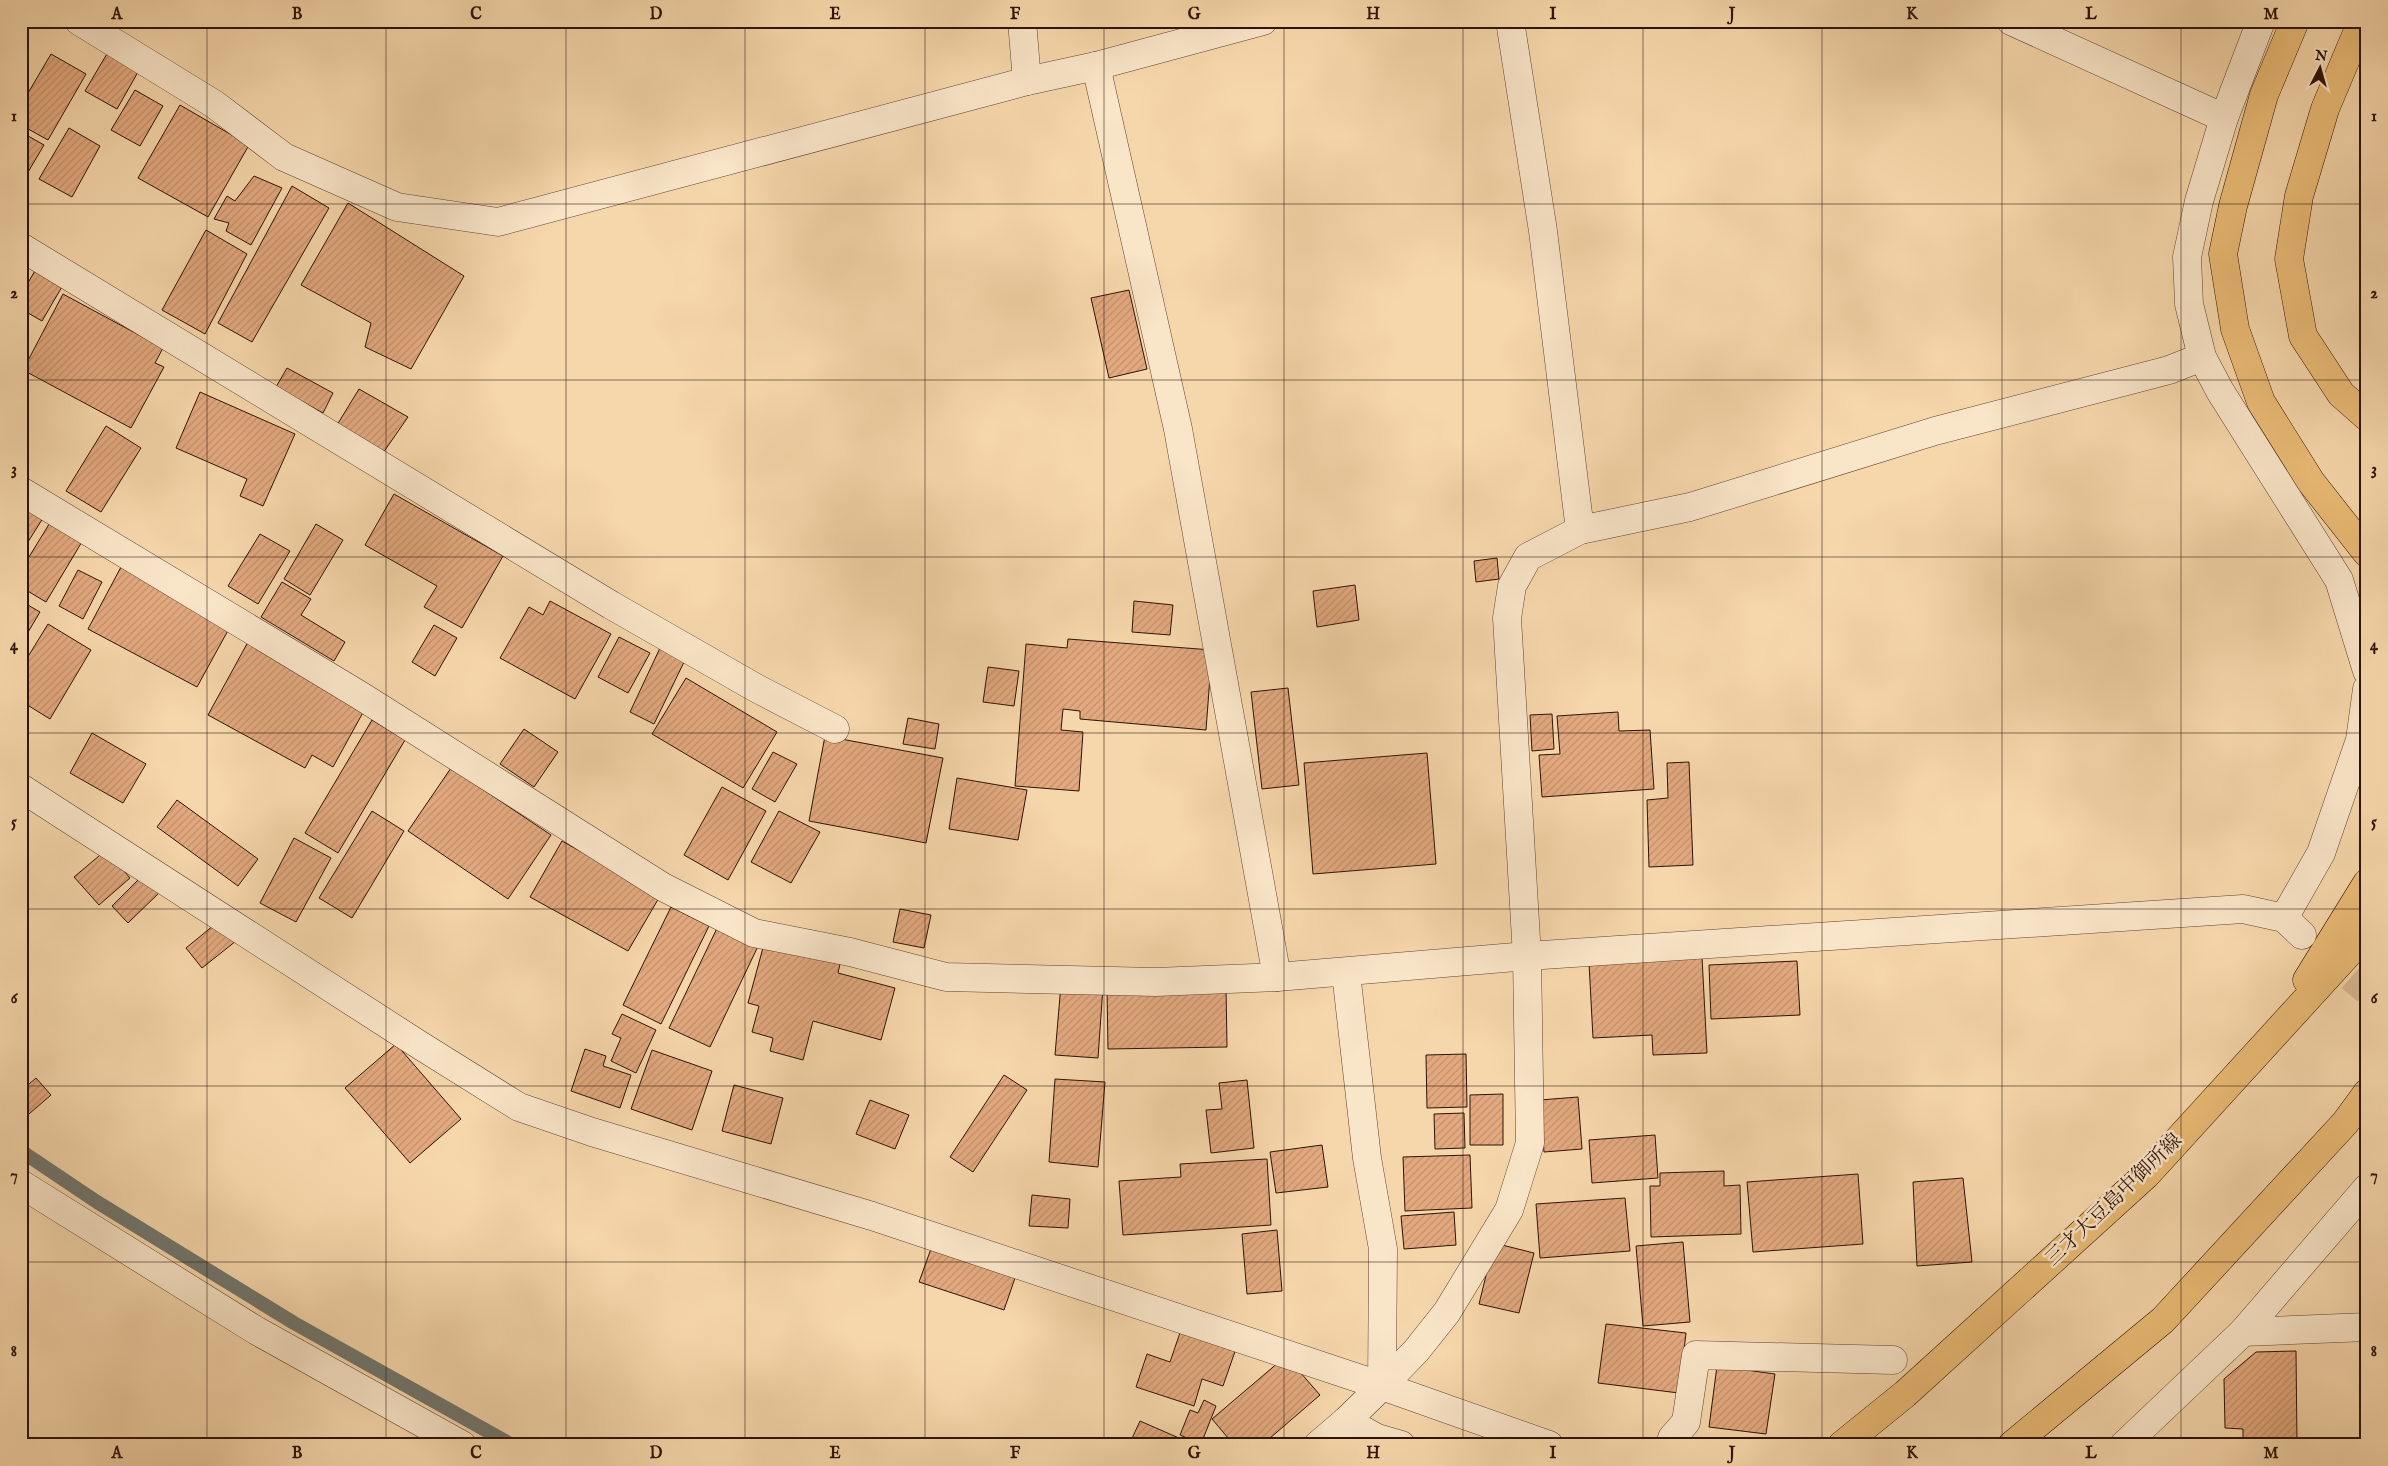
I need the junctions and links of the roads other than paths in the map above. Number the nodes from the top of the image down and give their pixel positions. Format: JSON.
{"nodes":[{"id":1,"x":78,"y":21,"type":"edge"},
{"id":2,"x":1022,"y":21,"type":"edge"},
{"id":3,"x":1263,"y":21,"type":"edge"},
{"id":4,"x":1510,"y":21,"type":"edge"},
{"id":5,"x":2011,"y":21,"type":"edge"},
{"id":6,"x":2261,"y":21,"type":"edge"},
{"id":7,"x":2296,"y":21,"type":"edge"},
{"id":8,"x":2362,"y":21,"type":"edge"},
{"id":9,"x":1096,"y":66,"type":"junction"},
{"id":10,"x":1027,"y":80,"type":"junction"},
{"id":11,"x":2224,"y":118,"type":"junction"},
{"id":12,"x":21,"y":247,"type":"edge"},
{"id":13,"x":2202,"y":358,"type":"junction"},
{"id":14,"x":2367,"y":417,"type":"edge"},
{"id":15,"x":21,"y":491,"type":"edge"},
{"id":16,"x":1580,"y":530,"type":"junction"},
{"id":17,"x":2367,"y":553,"type":"edge"},
{"id":18,"x":2367,"y":671,"type":"edge"},
{"id":19,"x":2367,"y":689,"type":"edge"},
{"id":20,"x":835,"y":729,"type":"dead end"},
{"id":21,"x":21,"y":788,"type":"edge"},
{"id":22,"x":2367,"y":883,"type":"edge"},
{"id":23,"x":2367,"y":933,"type":"edge"},
{"id":24,"x":1527,"y":956,"type":"junction"},
{"id":25,"x":1346,"y":973,"type":"junction"},
{"id":26,"x":1277,"y":976,"type":"junction"},
{"id":27,"x":2273,"y":1037,"type":"junction"},
{"id":28,"x":2367,"y":1093,"type":"edge"},
{"id":29,"x":2367,"y":1100,"type":"edge"},
{"id":30,"x":2345,"y":1123,"type":"junction"},
{"id":31,"x":21,"y":1184,"type":"edge"},
{"id":32,"x":2367,"y":1188,"type":"edge"},
{"id":33,"x":2367,"y":1327,"type":"edge"},
{"id":34,"x":2243,"y":1332,"type":"junction"},
{"id":35,"x":1892,"y":1360,"type":"dead end"},
{"id":36,"x":1382,"y":1386,"type":"junction"},
{"id":37,"x":1346,"y":1421,"type":"junction"},
{"id":38,"x":1671,"y":1441,"type":"edge"},
{"id":39,"x":462,"y":1445,"type":"edge"},
{"id":40,"x":1318,"y":1445,"type":"edge"},
{"id":41,"x":1401,"y":1445,"type":"edge"},
{"id":42,"x":1549,"y":1445,"type":"edge"},
{"id":43,"x":1842,"y":1445,"type":"edge"},
{"id":44,"x":2012,"y":1445,"type":"edge"},
{"id":45,"x":2124,"y":1445,"type":"edge"}],
"edges":[{"from":1,"to":10,"type":"street"},
{"from":2,"to":10,"type":"street"},
{"from":3,"to":9,"type":"street"},
{"from":4,"to":16,"type":"street"},
{"from":5,"to":11,"type":"street"},
{"from":6,"to":11,"type":"street"},
{"from":7,"to":17,"type":"main road"},
{"from":8,"to":14,"type":"main road"},
{"from":9,"to":10,"type":"street"},
{"from":9,"to":26,"type":"street"},
{"from":11,"to":13,"type":"street"},
{"from":12,"to":20,"type":"street"},
{"from":13,"to":16,"type":"street"},
{"from":13,"to":18,"type":"street"},
{"from":15,"to":26,"type":"street"},
{"from":16,"to":24,"type":"street"},
{"from":19,"to":24,"type":"street"},
{"from":21,"to":36,"type":"street"},
{"from":22,"to":27,"type":"main road"},
{"from":23,"to":27,"type":"main road","name":"三才大豆島中御所線"},
{"from":24,"to":25,"type":"street"},
{"from":24,"to":36,"type":"street"},
{"from":25,"to":26,"type":"street"},
{"from":25,"to":36,"type":"street"},
{"from":27,"to":43,"type":"main road","name":"三才大豆島中御所線"},
{"from":28,"to":30,"type":"main road"},
{"from":29,"to":30,"type":"main road"},
{"from":30,"to":44,"type":"main road"},
{"from":31,"to":39,"type":"street"},
{"from":32,"to":34,"type":"street"},
{"from":33,"to":34,"type":"street"},
{"from":34,"to":45,"type":"street"},
{"from":35,"to":38,"type":"street"},
{"from":36,"to":37,"type":"street"},
{"from":36,"to":42,"type":"street"},
{"from":37,"to":40,"type":"street"},
{"from":37,"to":41,"type":"street"}]}
